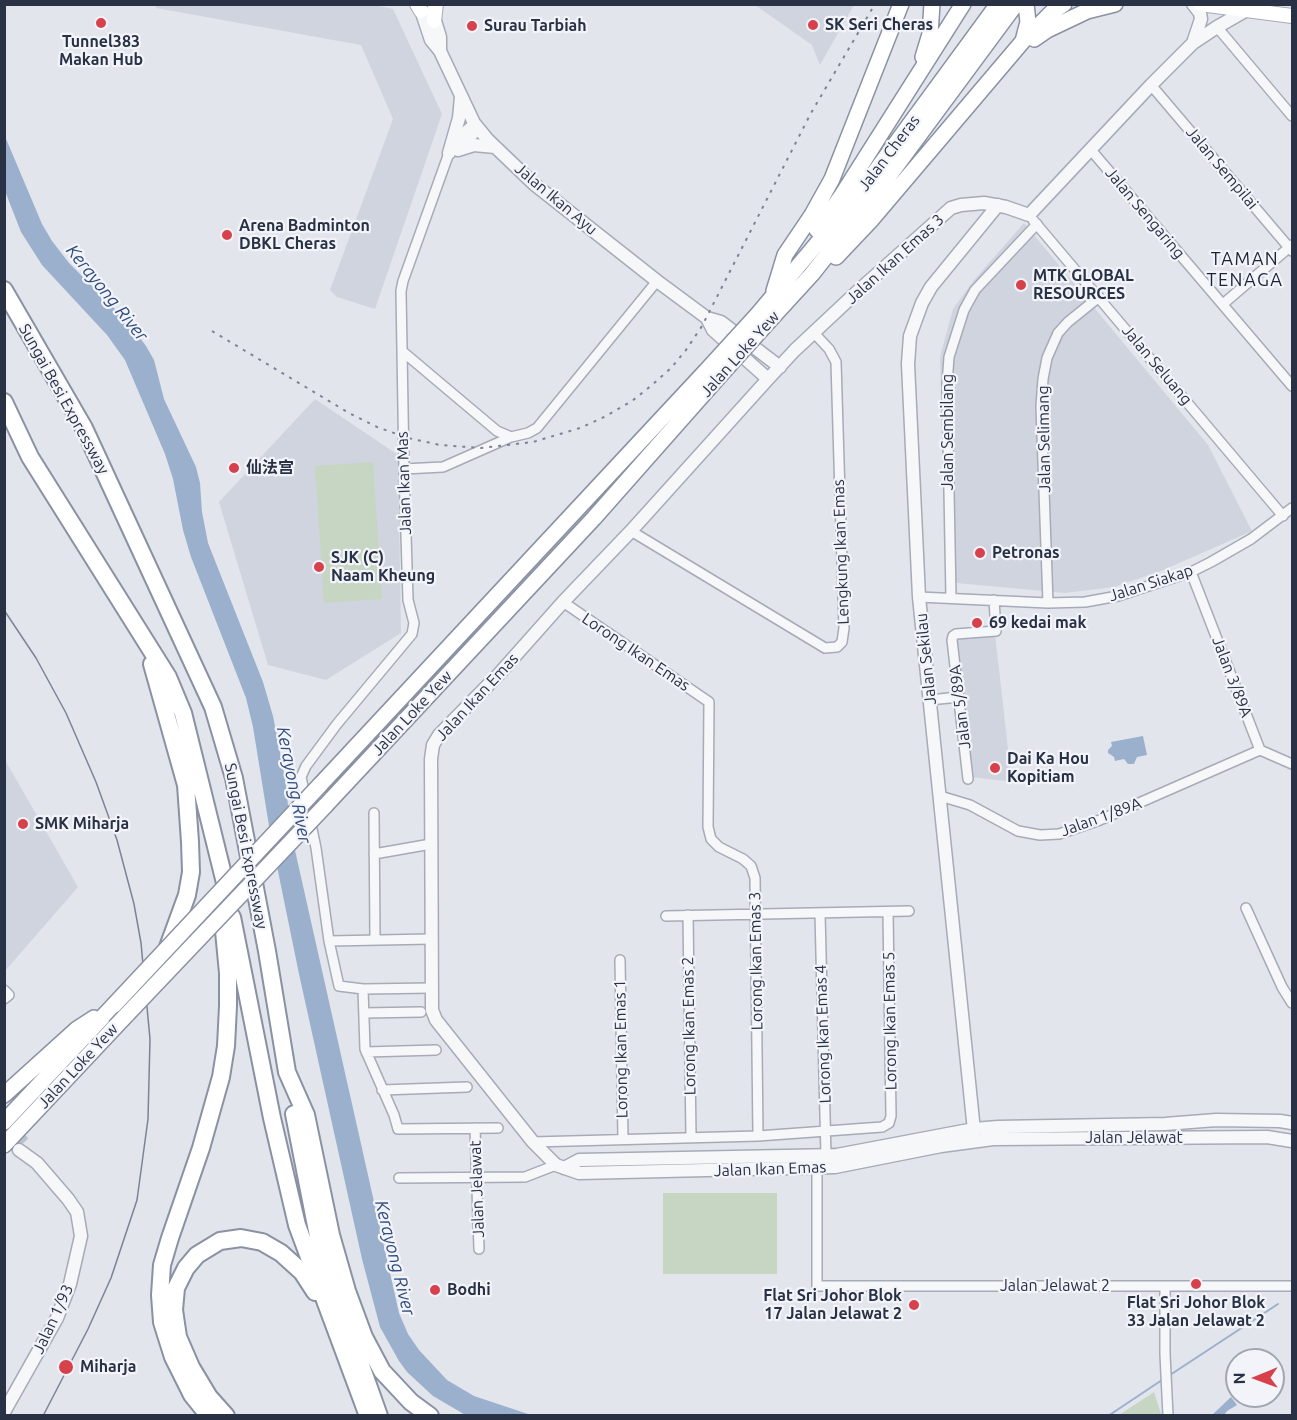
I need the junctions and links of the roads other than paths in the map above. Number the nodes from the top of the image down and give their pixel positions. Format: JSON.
{"nodes":[{"id":1,"x":436,"y":4,"type":"edge"},
{"id":2,"x":901,"y":4,"type":"edge"},
{"id":3,"x":932,"y":4,"type":"edge"},
{"id":4,"x":963,"y":4,"type":"edge"},
{"id":5,"x":1016,"y":4,"type":"edge"},
{"id":6,"x":1026,"y":4,"type":"edge"},
{"id":7,"x":1064,"y":4,"type":"edge"},
{"id":8,"x":1115,"y":4,"type":"edge"},
{"id":9,"x":1193,"y":4,"type":"edge"},
{"id":10,"x":1200,"y":4,"type":"edge"},
{"id":11,"x":422,"y":6,"type":"edge"},
{"id":12,"x":999,"y":11,"type":"edge"},
{"id":13,"x":1245,"y":11,"type":"junction"},
{"id":14,"x":1293,"y":16,"type":"edge"},
{"id":15,"x":434,"y":21,"type":"junction"},
{"id":16,"x":1217,"y":27,"type":"junction"},
{"id":17,"x":1023,"y":41,"type":"junction"},
{"id":18,"x":1193,"y":43,"type":"junction"},
{"id":19,"x":440,"y":51,"type":"junction"},
{"id":20,"x":1009,"y":56,"type":"junction"},
{"id":21,"x":915,"y":80,"type":"junction"},
{"id":22,"x":1151,"y":85,"type":"junction"},
{"id":23,"x":461,"y":96,"type":"junction"},
{"id":24,"x":1293,"y":116,"type":"edge"},
{"id":25,"x":477,"y":126,"type":"junction"},
{"id":26,"x":495,"y":147,"type":"junction"},
{"id":27,"x":1091,"y":150,"type":"junction"},
{"id":28,"x":454,"y":152,"type":"junction"},
{"id":29,"x":998,"y":205,"type":"junction"},
{"id":30,"x":1033,"y":220,"type":"junction"},
{"id":31,"x":1291,"y":248,"type":"edge"},
{"id":32,"x":812,"y":274,"type":"junction"},
{"id":33,"x":657,"y":281,"type":"junction"},
{"id":34,"x":4,"y":290,"type":"edge"},
{"id":35,"x":773,"y":297,"type":"junction"},
{"id":36,"x":1099,"y":297,"type":"junction"},
{"id":37,"x":1223,"y":304,"type":"junction"},
{"id":38,"x":707,"y":318,"type":"junction"},
{"id":39,"x":764,"y":318,"type":"junction"},
{"id":40,"x":814,"y":333,"type":"junction"},
{"id":41,"x":795,"y":350,"type":"junction"},
{"id":42,"x":402,"y":351,"type":"junction"},
{"id":43,"x":764,"y":354,"type":"junction"},
{"id":44,"x":754,"y":365,"type":"junction"},
{"id":45,"x":780,"y":367,"type":"junction"},
{"id":46,"x":710,"y":376,"type":"junction"},
{"id":47,"x":768,"y":380,"type":"junction"},
{"id":48,"x":1293,"y":386,"type":"edge"},
{"id":49,"x":4,"y":402,"type":"edge"},
{"id":50,"x":747,"y":402,"type":"junction"},
{"id":51,"x":511,"y":437,"type":"junction"},
{"id":52,"x":404,"y":469,"type":"junction"},
{"id":53,"x":1293,"y":508,"type":"edge"},
{"id":54,"x":1283,"y":516,"type":"junction"},
{"id":55,"x":631,"y":531,"type":"junction"},
{"id":56,"x":1191,"y":572,"type":"junction"},
{"id":57,"x":920,"y":597,"type":"junction"},
{"id":58,"x":951,"y":598,"type":"junction"},
{"id":59,"x":994,"y":600,"type":"junction"},
{"id":60,"x":563,"y":602,"type":"junction"},
{"id":61,"x":1048,"y":603,"type":"junction"},
{"id":62,"x":145,"y":640,"type":"junction"},
{"id":63,"x":959,"y":697,"type":"junction"},
{"id":64,"x":929,"y":700,"type":"junction"},
{"id":65,"x":709,"y":702,"type":"joint"},
{"id":66,"x":1260,"y":750,"type":"junction"},
{"id":67,"x":1293,"y":764,"type":"edge"},
{"id":68,"x":968,"y":779,"type":"dead end"},
{"id":69,"x":940,"y":796,"type":"junction"},
{"id":70,"x":374,"y":813,"type":"dead end"},
{"id":71,"x":431,"y":844,"type":"junction"},
{"id":72,"x":374,"y":854,"type":"junction"},
{"id":73,"x":229,"y":899,"type":"junction"},
{"id":74,"x":1246,"y":908,"type":"dead end"},
{"id":75,"x":909,"y":911,"type":"dead end"},
{"id":76,"x":888,"y":912,"type":"junction"},
{"id":77,"x":820,"y":913,"type":"junction"},
{"id":78,"x":756,"y":914,"type":"junction"},
{"id":79,"x":688,"y":915,"type":"junction"},
{"id":80,"x":666,"y":916,"type":"dead end"},
{"id":81,"x":431,"y":939,"type":"junction"},
{"id":82,"x":375,"y":940,"type":"junction"},
{"id":83,"x":329,"y":941,"type":"junction"},
{"id":84,"x":168,"y":948,"type":"junction"},
{"id":85,"x":620,"y":960,"type":"dead end"},
{"id":86,"x":432,"y":988,"type":"junction"},
{"id":87,"x":363,"y":989,"type":"junction"},
{"id":88,"x":1293,"y":1003,"type":"edge"},
{"id":89,"x":114,"y":1005,"type":"junction"},
{"id":90,"x":421,"y":1012,"type":"dead end"},
{"id":91,"x":364,"y":1013,"type":"junction"},
{"id":92,"x":436,"y":1050,"type":"dead end"},
{"id":93,"x":366,"y":1052,"type":"junction"},
{"id":94,"x":287,"y":1072,"type":"junction"},
{"id":95,"x":467,"y":1087,"type":"dead end"},
{"id":96,"x":382,"y":1090,"type":"junction"},
{"id":97,"x":4,"y":1095,"type":"edge"},
{"id":98,"x":4,"y":1122,"type":"edge"},
{"id":99,"x":1286,"y":1122,"type":"edge"},
{"id":100,"x":475,"y":1128,"type":"junction"},
{"id":101,"x":498,"y":1128,"type":"dead end"},
{"id":102,"x":1293,"y":1129,"type":"edge"},
{"id":103,"x":826,"y":1132,"type":"junction"},
{"id":104,"x":975,"y":1134,"type":"junction"},
{"id":105,"x":758,"y":1136,"type":"junction"},
{"id":106,"x":691,"y":1137,"type":"junction"},
{"id":107,"x":623,"y":1139,"type":"junction"},
{"id":108,"x":1293,"y":1141,"type":"edge"},
{"id":109,"x":533,"y":1142,"type":"junction"},
{"id":110,"x":17,"y":1147,"type":"edge"},
{"id":111,"x":826,"y":1156,"type":"junction"},
{"id":112,"x":560,"y":1166,"type":"junction"},
{"id":113,"x":817,"y":1169,"type":"junction"},
{"id":114,"x":399,"y":1178,"type":"dead end"},
{"id":115,"x":478,"y":1178,"type":"junction"},
{"id":116,"x":479,"y":1249,"type":"dead end"},
{"id":117,"x":1165,"y":1286,"type":"junction"},
{"id":118,"x":1293,"y":1286,"type":"edge"},
{"id":119,"x":328,"y":1312,"type":"junction"},
{"id":120,"x":367,"y":1399,"type":"junction"},
{"id":121,"x":4,"y":1412,"type":"edge"},
{"id":122,"x":209,"y":1416,"type":"edge"},
{"id":123,"x":226,"y":1416,"type":"edge"},
{"id":124,"x":368,"y":1416,"type":"edge"},
{"id":125,"x":380,"y":1416,"type":"edge"},
{"id":126,"x":430,"y":1416,"type":"edge"},
{"id":127,"x":1168,"y":1416,"type":"edge"}],
"edges":[{"from":1,"to":15,"type":"main road"},
{"from":2,"to":35,"type":"highway"},
{"from":3,"to":21,"type":"highway"},
{"from":4,"to":21,"type":"highway"},
{"from":5,"to":12,"type":"highway","name":"Jalan Cheras"},
{"from":6,"to":17,"type":"highway"},
{"from":7,"to":17,"type":"highway"},
{"from":8,"to":20,"type":"highway"},
{"from":9,"to":18,"type":"street"},
{"from":10,"to":13,"type":"main road"},
{"from":11,"to":15,"type":"street","name":"Jalan Ikan Ayu"},
{"from":11,"to":19,"type":"street","name":"Jalan Ikan Ayu"},
{"from":12,"to":32,"type":"highway","name":"Jalan Cheras"},
{"from":12,"to":35,"type":"highway","name":"Jalan Cheras"},
{"from":13,"to":14,"type":"main road"},
{"from":13,"to":16,"type":"street","name":"Jalan Sembilang"},
{"from":15,"to":19,"type":"street","name":"Jalan Ikan Ayu"},
{"from":16,"to":18,"type":"street","name":"Jalan Sembilang"},
{"from":16,"to":24,"type":"street"},
{"from":17,"to":20,"type":"highway"},
{"from":18,"to":22,"type":"street","name":"Jalan Sembilang"},
{"from":19,"to":23,"type":"street","name":"Jalan Ikan Ayu"},
{"from":20,"to":32,"type":"highway"},
{"from":21,"to":35,"type":"highway"},
{"from":22,"to":27,"type":"street","name":"Jalan Sembilang"},
{"from":22,"to":31,"type":"street","name":"Jalan Sempilai"},
{"from":23,"to":25,"type":"street","name":"Jalan Ikan Ayu"},
{"from":23,"to":28,"type":"street"},
{"from":25,"to":26,"type":"street","name":"Jalan Ikan Ayu"},
{"from":25,"to":28,"type":"street","name":"Jalan Ikan Mas"},
{"from":26,"to":28,"type":"street"},
{"from":26,"to":33,"type":"street","name":"Jalan Ikan Ayu"},
{"from":27,"to":30,"type":"street","name":"Jalan Sembilang"},
{"from":27,"to":37,"type":"street","name":"Jalan Sengaring"},
{"from":28,"to":42,"type":"street","name":"Jalan Ikan Mas"},
{"from":29,"to":30,"type":"street","name":"Jalan Ikan Emas 3"},
{"from":29,"to":40,"type":"street","name":"Jalan Ikan Emas 3"},
{"from":29,"to":57,"type":"street","name":"Jalan Sekilau"},
{"from":30,"to":36,"type":"street","name":"Jalan Seluang"},
{"from":30,"to":58,"type":"street","name":"Jalan Sembilang"},
{"from":31,"to":37,"type":"street"},
{"from":32,"to":39,"type":"highway","name":"Jalan Loke Yew"},
{"from":33,"to":38,"type":"street","name":"Jalan Ikan Ayu"},
{"from":33,"to":51,"type":"street"},
{"from":34,"to":94,"type":"highway","name":"Sungai Besi Expressway"},
{"from":35,"to":39,"type":"highway","name":"Jalan Loke Yew"},
{"from":36,"to":54,"type":"street","name":"Jalan Seluang"},
{"from":36,"to":61,"type":"street","name":"Jalan Selimang"},
{"from":37,"to":48,"type":"street","name":"Jalan Sengaring"},
{"from":38,"to":43,"type":"street","name":"Jalan Ikan Ayu"},
{"from":38,"to":44,"type":"street","name":"Jalan Ikan Ayu"},
{"from":39,"to":46,"type":"highway","name":"Jalan Loke Yew","bridge":true},
{"from":40,"to":41,"type":"street","name":"Jalan Ikan Emas 3"},
{"from":40,"to":55,"type":"street","name":"Lengkung Ikan Emas"},
{"from":41,"to":43,"type":"street"},
{"from":41,"to":45,"type":"street","name":"Jalan Ikan Emas 3"},
{"from":42,"to":51,"type":"street"},
{"from":42,"to":52,"type":"street","name":"Jalan Ikan Mas"},
{"from":43,"to":45,"type":"street","name":"Jalan Ikan Ayu"},
{"from":44,"to":47,"type":"street","name":"Jalan Ikan Ayu"},
{"from":44,"to":50,"type":"street"},
{"from":45,"to":47,"type":"street","name":"Jalan Ikan Emas 3"},
{"from":46,"to":84,"type":"highway","name":"Jalan Loke Yew","bridge":true},
{"from":46,"to":110,"type":"highway","name":"Jalan Loke Yew","bridge":true},
{"from":47,"to":50,"type":"street","name":"Jalan Ikan Emas"},
{"from":49,"to":62,"type":"highway","name":"Sungai Besi Expressway"},
{"from":50,"to":55,"type":"street","name":"Jalan Ikan Emas"},
{"from":51,"to":52,"type":"street"},
{"from":52,"to":83,"type":"street","name":"Jalan Ikan Mas"},
{"from":53,"to":54,"type":"street","name":"Jalan Siakap"},
{"from":54,"to":56,"type":"street","name":"Jalan Siakap"},
{"from":55,"to":60,"type":"street","name":"Jalan Ikan Emas"},
{"from":56,"to":61,"type":"street","name":"Jalan Siakap"},
{"from":56,"to":66,"type":"street","name":"Jalan 3/89A"},
{"from":57,"to":58,"type":"street","name":"Jalan Siakap"},
{"from":57,"to":64,"type":"street","name":"Jalan Sekilau"},
{"from":58,"to":59,"type":"street","name":"Jalan Siakap"},
{"from":59,"to":61,"type":"street","name":"Jalan Siakap"},
{"from":59,"to":63,"type":"street","name":"Jalan 5/89A"},
{"from":60,"to":65,"type":"street","name":"Lorong Ikan Emas"},
{"from":60,"to":71,"type":"street","name":"Jalan Ikan Emas"},
{"from":62,"to":73,"type":"highway","name":"Sungai Besi Expressway"},
{"from":62,"to":84,"type":"highway"},
{"from":63,"to":64,"type":"street"},
{"from":63,"to":68,"type":"street","name":"Jalan 5/89A"},
{"from":64,"to":69,"type":"street","name":"Jalan Sekilau"},
{"from":65,"to":78,"type":"street","name":"Lorong Ikan Emas 3"},
{"from":66,"to":67,"type":"street"},
{"from":66,"to":69,"type":"street","name":"Jalan 1/89A"},
{"from":69,"to":104,"type":"street","name":"Jalan Sekilau"},
{"from":70,"to":72,"type":"street"},
{"from":71,"to":72,"type":"street"},
{"from":71,"to":81,"type":"street","name":"Jalan Ikan Emas"},
{"from":72,"to":82,"type":"street"},
{"from":73,"to":119,"type":"highway"},
{"from":73,"to":122,"type":"highway","name":"Sungai Besi Expressway"},
{"from":74,"to":88,"type":"street"},
{"from":75,"to":76,"type":"street"},
{"from":76,"to":77,"type":"street"},
{"from":76,"to":103,"type":"street","name":"Lorong Ikan Emas 5"},
{"from":77,"to":78,"type":"street"},
{"from":77,"to":103,"type":"street","name":"Lorong Ikan Emas 4"},
{"from":78,"to":79,"type":"street"},
{"from":78,"to":105,"type":"street","name":"Lorong Ikan Emas 3"},
{"from":79,"to":80,"type":"street"},
{"from":79,"to":106,"type":"street","name":"Lorong Ikan Emas 2"},
{"from":81,"to":82,"type":"street"},
{"from":81,"to":86,"type":"street","name":"Jalan Ikan Emas"},
{"from":82,"to":83,"type":"street"},
{"from":83,"to":87,"type":"street","name":"Jalan Ikan Mas"},
{"from":84,"to":89,"type":"highway","name":"Jalan Loke Yew","bridge":true},
{"from":85,"to":107,"type":"street","name":"Lorong Ikan Emas 1"},
{"from":86,"to":87,"type":"street"},
{"from":86,"to":109,"type":"street","name":"Jalan Ikan Emas"},
{"from":87,"to":91,"type":"street"},
{"from":89,"to":97,"type":"highway"},
{"from":89,"to":98,"type":"highway","name":"Jalan Loke Yew"},
{"from":90,"to":91,"type":"street"},
{"from":91,"to":93,"type":"street"},
{"from":92,"to":93,"type":"street"},
{"from":93,"to":96,"type":"street"},
{"from":94,"to":120,"type":"highway"},
{"from":94,"to":126,"type":"highway","name":"Sungai Besi Expressway"},
{"from":95,"to":96,"type":"street"},
{"from":96,"to":100,"type":"street"},
{"from":99,"to":102,"type":"street"},
{"from":99,"to":104,"type":"street","name":"Jalan Jelawat"},
{"from":100,"to":101,"type":"street"},
{"from":100,"to":115,"type":"street","name":"Jalan Jelawat"},
{"from":103,"to":105,"type":"street"},
{"from":103,"to":111,"type":"street","name":"Lorong Ikan Emas 4"},
{"from":104,"to":108,"type":"street","name":"Jalan Jelawat"},
{"from":104,"to":111,"type":"street","name":"Jalan Ikan Emas"},
{"from":104,"to":113,"type":"street","name":"Jalan Ikan Emas"},
{"from":105,"to":106,"type":"street"},
{"from":106,"to":107,"type":"street"},
{"from":107,"to":109,"type":"street"},
{"from":109,"to":112,"type":"street","name":"Jalan Ikan Emas"},
{"from":110,"to":121,"type":"street","name":"Jalan 1/93"},
{"from":111,"to":112,"type":"street","name":"Jalan Ikan Emas"},
{"from":111,"to":113,"type":"street"},
{"from":112,"to":113,"type":"street","name":"Jalan Ikan Emas"},
{"from":112,"to":115,"type":"street"},
{"from":113,"to":117,"type":"street","name":"Jalan Jelawat 2"},
{"from":114,"to":115,"type":"street"},
{"from":115,"to":116,"type":"street","name":"Jalan Jelawat"},
{"from":117,"to":118,"type":"street","name":"Jalan Jelawat 2"},
{"from":117,"to":127,"type":"street"},
{"from":119,"to":120,"type":"highway"},
{"from":119,"to":123,"type":"highway"},
{"from":120,"to":124,"type":"highway"},
{"from":120,"to":125,"type":"highway"}]}
